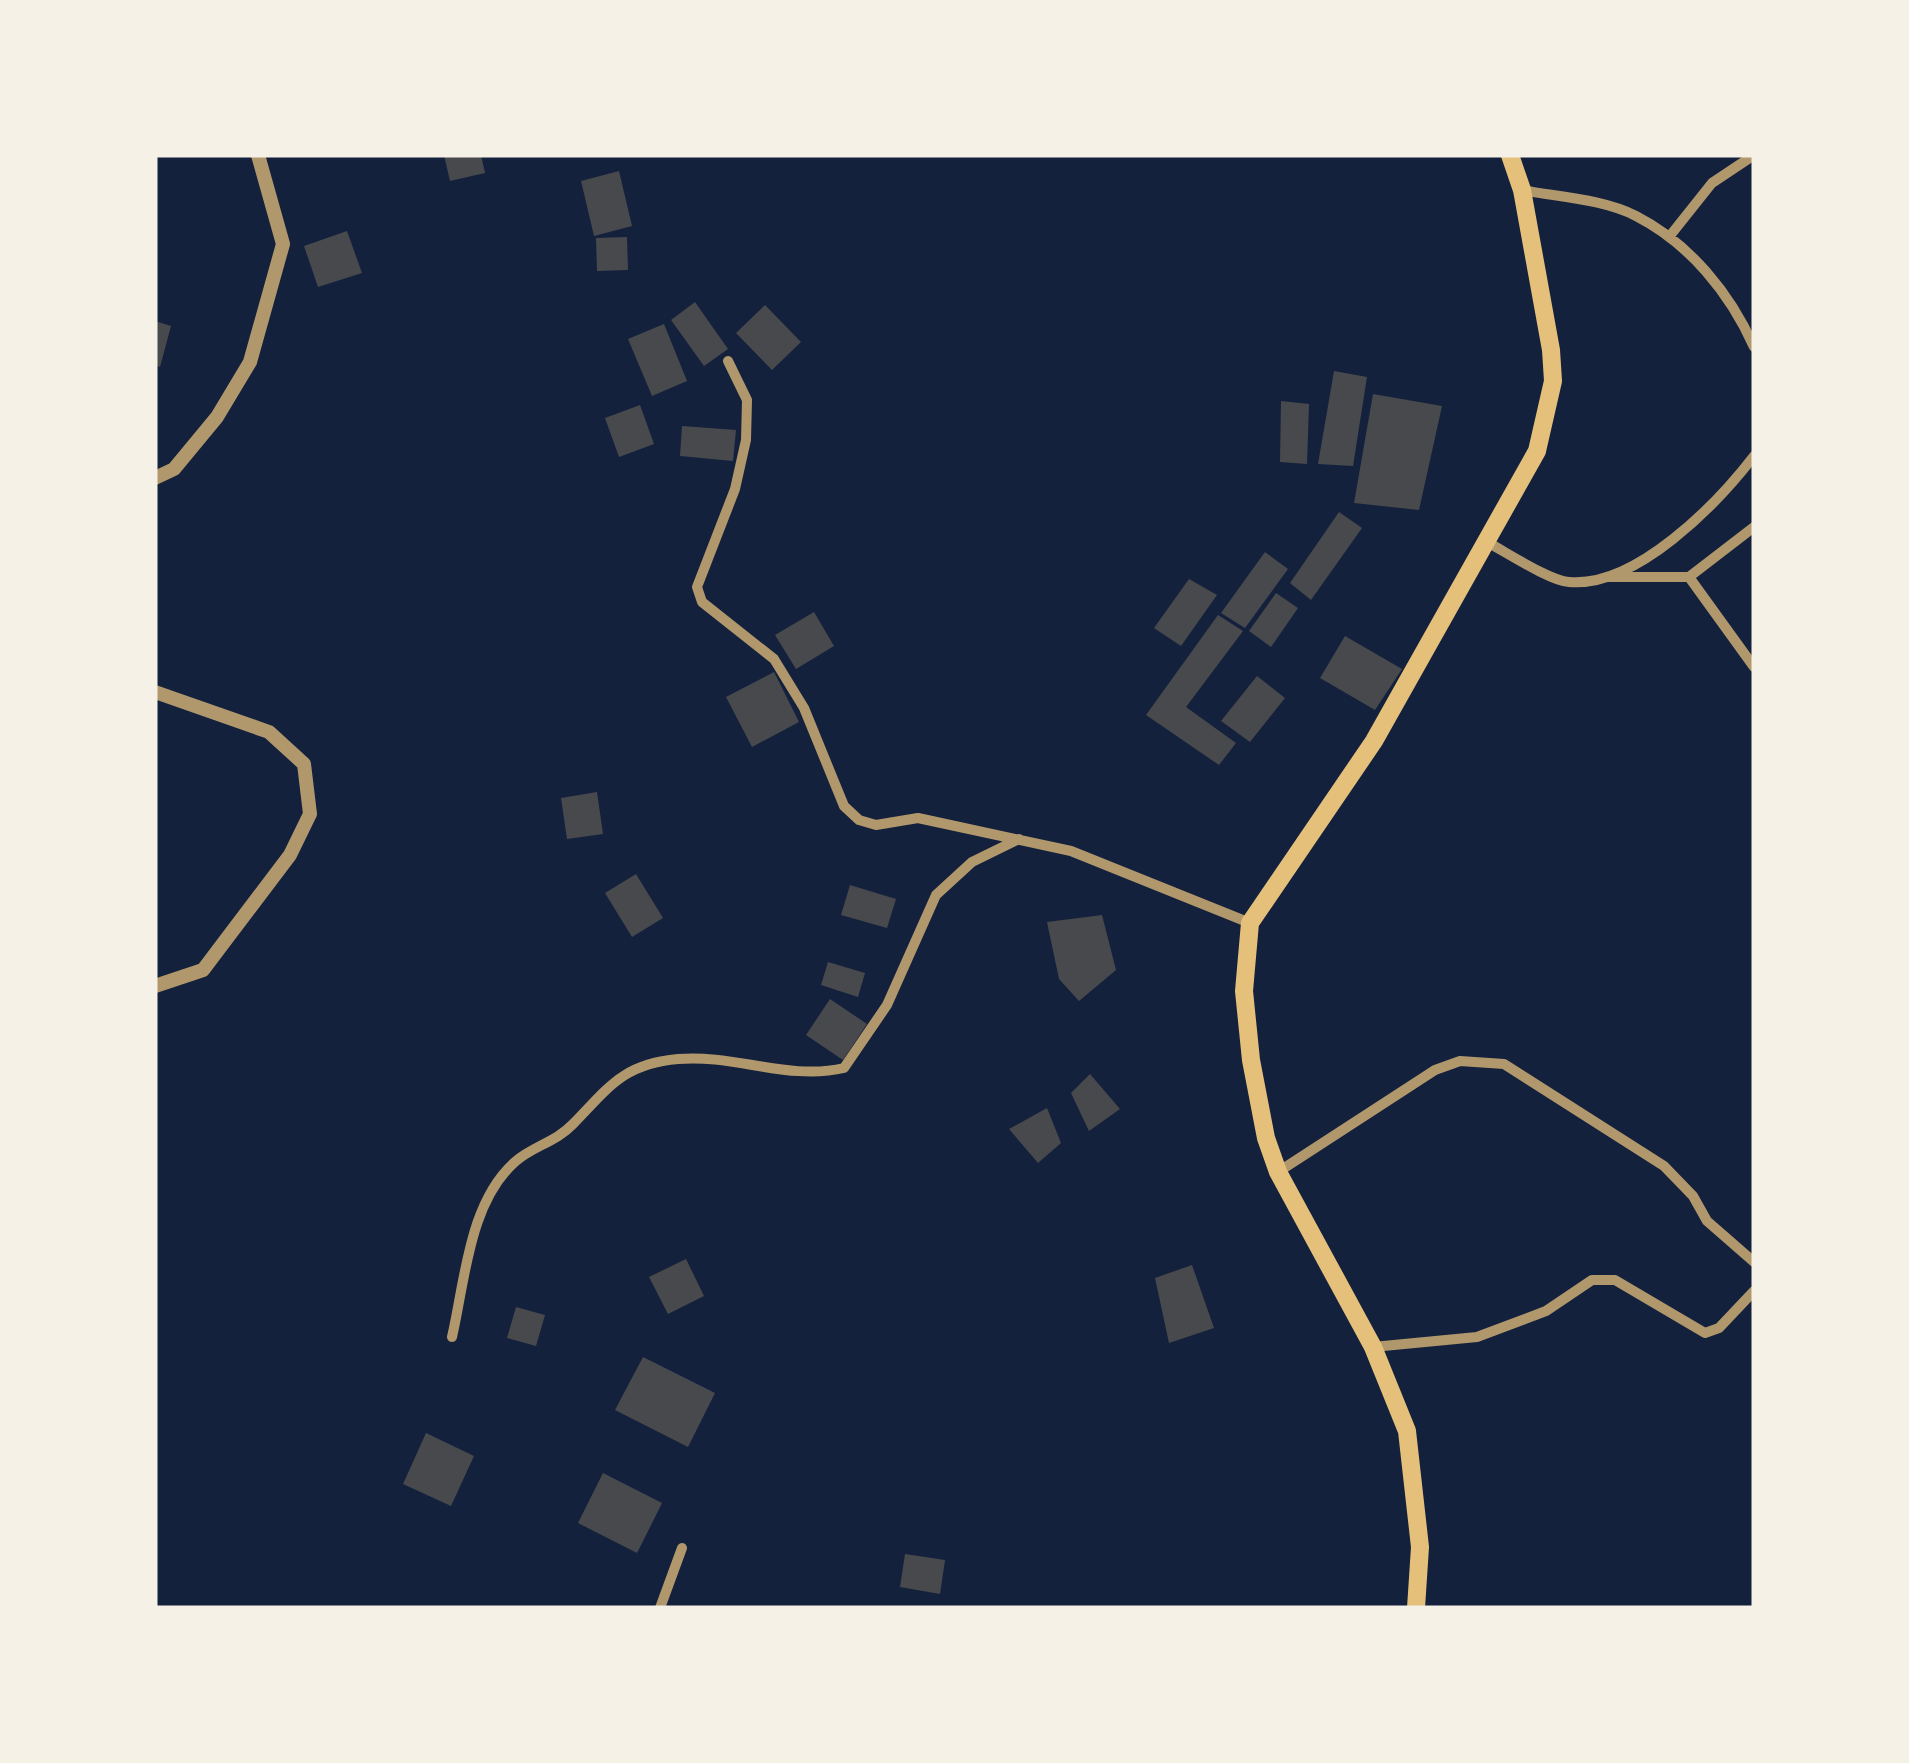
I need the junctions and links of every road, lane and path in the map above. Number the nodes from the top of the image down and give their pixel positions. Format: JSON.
{"nodes":[{"id":1,"x":258,"y":155,"type":"edge"},
{"id":2,"x":1510,"y":155,"type":"edge"},
{"id":3,"x":1754,"y":155,"type":"edge"},
{"id":4,"x":1522,"y":190,"type":"junction"},
{"id":5,"x":1669,"y":237,"type":"junction"},
{"id":6,"x":1754,"y":346,"type":"edge"},
{"id":7,"x":728,"y":360,"type":"dead end"},
{"id":8,"x":1754,"y":456,"type":"edge"},
{"id":9,"x":155,"y":478,"type":"edge"},
{"id":10,"x":1754,"y":528,"type":"edge"},
{"id":11,"x":1487,"y":542,"type":"junction"},
{"id":12,"x":1607,"y":576,"type":"junction"},
{"id":13,"x":1689,"y":577,"type":"junction"},
{"id":14,"x":1754,"y":667,"type":"edge"},
{"id":15,"x":155,"y":692,"type":"edge"},
{"id":16,"x":1020,"y":838,"type":"junction"},
{"id":17,"x":1250,"y":924,"type":"junction"},
{"id":18,"x":155,"y":986,"type":"edge"},
{"id":19,"x":1278,"y":1172,"type":"junction"},
{"id":20,"x":1754,"y":1262,"type":"edge"},
{"id":21,"x":1754,"y":1291,"type":"edge"},
{"id":22,"x":452,"y":1337,"type":"dead end"},
{"id":23,"x":1372,"y":1347,"type":"junction"},
{"id":24,"x":682,"y":1548,"type":"dead end"},
{"id":25,"x":660,"y":1608,"type":"edge"},
{"id":26,"x":1416,"y":1608,"type":"edge"}],
"edges":[{"from":1,"to":9,"type":"street"},
{"from":2,"to":4,"type":"main road"},
{"from":3,"to":5,"type":"street"},
{"from":4,"to":5,"type":"street"},
{"from":4,"to":11,"type":"main road"},
{"from":5,"to":6,"type":"street"},
{"from":7,"to":16,"type":"street"},
{"from":8,"to":12,"type":"street"},
{"from":10,"to":13,"type":"street"},
{"from":11,"to":12,"type":"street"},
{"from":11,"to":17,"type":"main road"},
{"from":12,"to":13,"type":"street"},
{"from":13,"to":14,"type":"street"},
{"from":15,"to":18,"type":"street"},
{"from":16,"to":17,"type":"street"},
{"from":16,"to":22,"type":"street"},
{"from":17,"to":19,"type":"main road"},
{"from":19,"to":20,"type":"street"},
{"from":19,"to":23,"type":"main road"},
{"from":21,"to":23,"type":"street"},
{"from":23,"to":26,"type":"main road"},
{"from":24,"to":25,"type":"street"}]}
